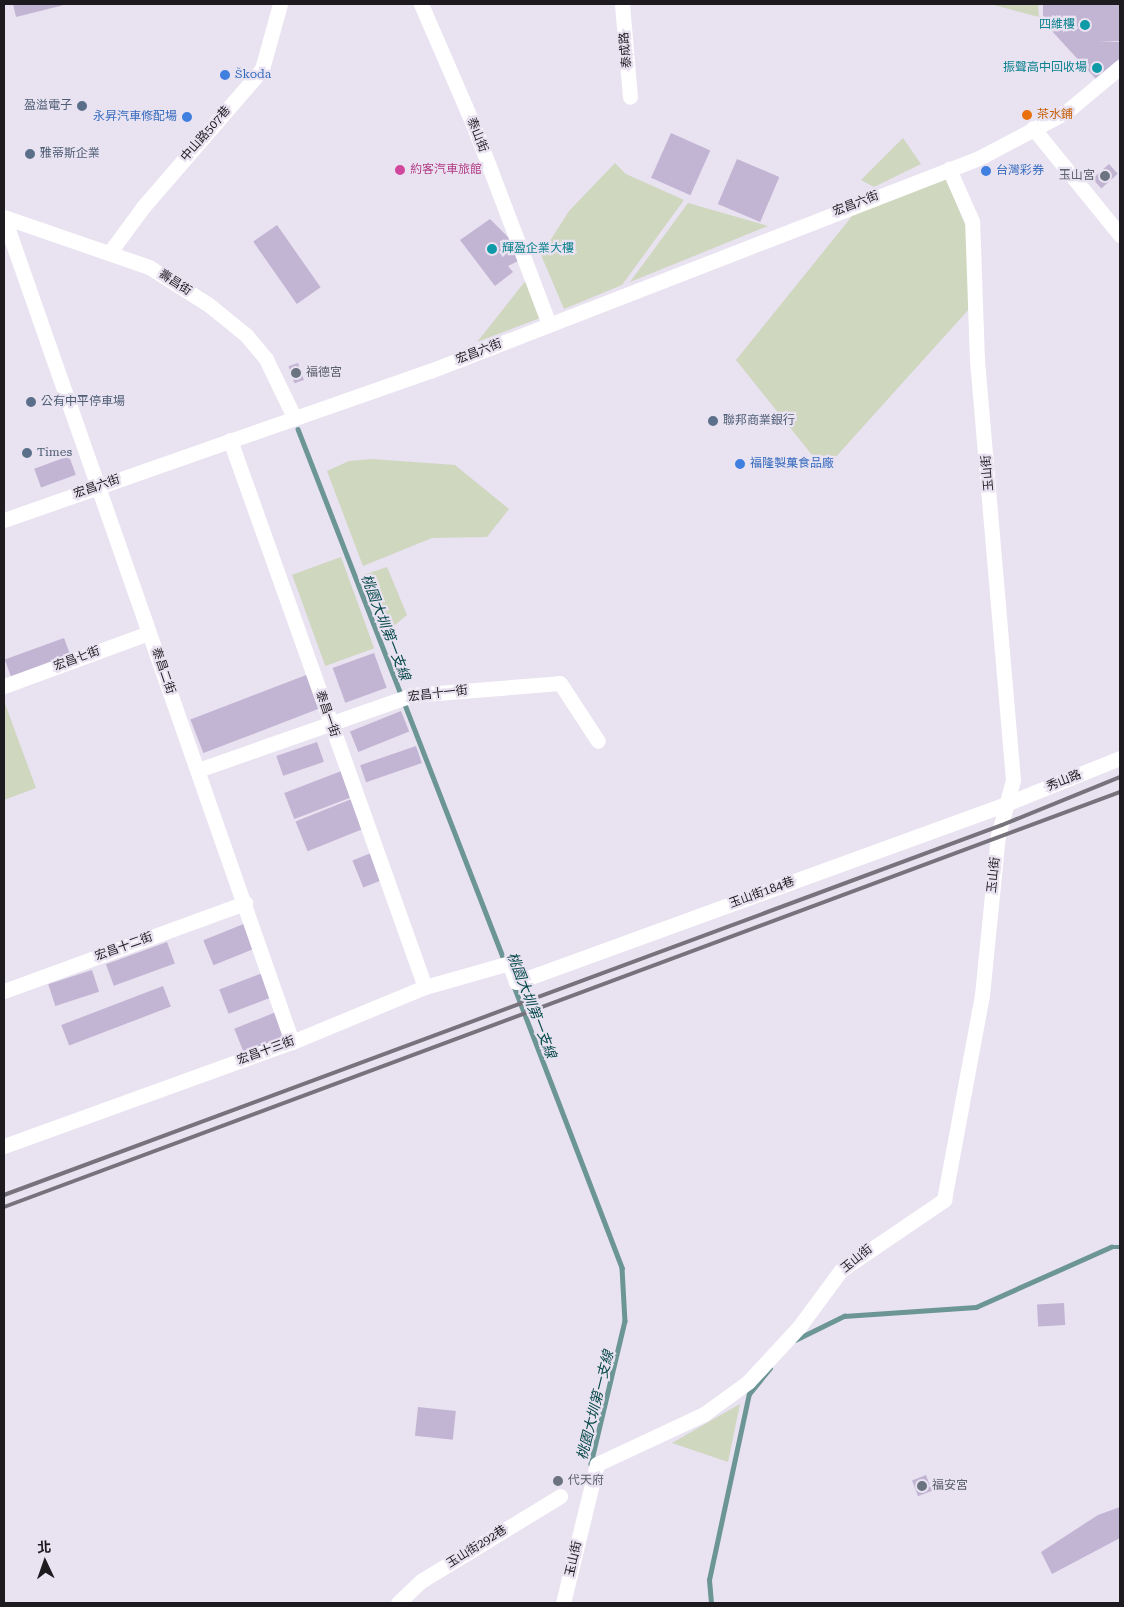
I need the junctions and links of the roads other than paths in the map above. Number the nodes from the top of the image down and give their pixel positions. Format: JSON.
{"nodes":[{"id":1,"x":280,"y":4,"type":"edge"},
{"id":2,"x":421,"y":4,"type":"edge"},
{"id":3,"x":622,"y":4,"type":"edge"},
{"id":4,"x":1120,"y":67,"type":"edge"},
{"id":5,"x":630,"y":96,"type":"dead end"},
{"id":6,"x":1033,"y":128,"type":"junction"},
{"id":7,"x":949,"y":169,"type":"junction"},
{"id":8,"x":4,"y":218,"type":"edge"},
{"id":9,"x":1120,"y":235,"type":"edge"},
{"id":10,"x":110,"y":252,"type":"junction"},
{"id":11,"x":549,"y":324,"type":"junction"},
{"id":12,"x":291,"y":419,"type":"junction"},
{"id":13,"x":230,"y":440,"type":"junction"},
{"id":14,"x":98,"y":486,"type":"junction"},
{"id":15,"x":4,"y":520,"type":"edge"},
{"id":16,"x":149,"y":633,"type":"junction"},
{"id":17,"x":4,"y":686,"type":"edge"},
{"id":18,"x":330,"y":723,"type":"junction"},
{"id":19,"x":598,"y":741,"type":"dead end"},
{"id":20,"x":1120,"y":758,"type":"edge"},
{"id":21,"x":198,"y":770,"type":"junction"},
{"id":22,"x":1008,"y":803,"type":"junction"},
{"id":23,"x":245,"y":903,"type":"junction"},
{"id":24,"x":516,"y":982,"type":"joint"},
{"id":25,"x":425,"y":988,"type":"junction"},
{"id":26,"x":4,"y":991,"type":"edge"},
{"id":27,"x":292,"y":1042,"type":"junction"},
{"id":28,"x":4,"y":1146,"type":"edge"},
{"id":29,"x":560,"y":1496,"type":"dead end"},
{"id":30,"x":398,"y":1603,"type":"edge"},
{"id":31,"x":563,"y":1603,"type":"edge"}],
"edges":[{"from":1,"to":10,"type":"street","name":"中山路507巷"},
{"from":2,"to":11,"type":"street","name":"泰山街"},
{"from":3,"to":5,"type":"street","name":"泰成路"},
{"from":4,"to":6,"type":"street"},
{"from":6,"to":7,"type":"street"},
{"from":6,"to":9,"type":"street"},
{"from":7,"to":11,"type":"street","name":"宏昌六街"},
{"from":7,"to":22,"type":"street","name":"玉山街"},
{"from":8,"to":10,"type":"street","name":"壽昌街"},
{"from":8,"to":14,"type":"street","name":"泰昌二街"},
{"from":10,"to":12,"type":"street","name":"壽昌街"},
{"from":11,"to":12,"type":"street","name":"宏昌六街"},
{"from":12,"to":13,"type":"street","name":"宏昌六街"},
{"from":13,"to":14,"type":"street","name":"宏昌六街"},
{"from":13,"to":18,"type":"street","name":"泰昌一街"},
{"from":14,"to":15,"type":"street","name":"宏昌六街"},
{"from":14,"to":16,"type":"street","name":"泰昌二街"},
{"from":16,"to":17,"type":"street","name":"宏昌七街"},
{"from":16,"to":21,"type":"street","name":"泰昌二街"},
{"from":18,"to":19,"type":"street","name":"宏昌十一街"},
{"from":18,"to":21,"type":"street","name":"宏昌十一街"},
{"from":18,"to":25,"type":"street","name":"泰昌一街"},
{"from":20,"to":22,"type":"street","name":"秀山路"},
{"from":21,"to":23,"type":"street","name":"泰昌二街"},
{"from":22,"to":24,"type":"street","name":"玉山街184巷"},
{"from":22,"to":31,"type":"street","name":"玉山街"},
{"from":23,"to":26,"type":"street","name":"宏昌十二街"},
{"from":23,"to":27,"type":"street","name":"泰昌二街"},
{"from":24,"to":25,"type":"street","name":"宏昌十三街"},
{"from":25,"to":27,"type":"street","name":"宏昌十三街"},
{"from":27,"to":28,"type":"street","name":"宏昌十三街"},
{"from":29,"to":30,"type":"street","name":"玉山街292巷"}]}
